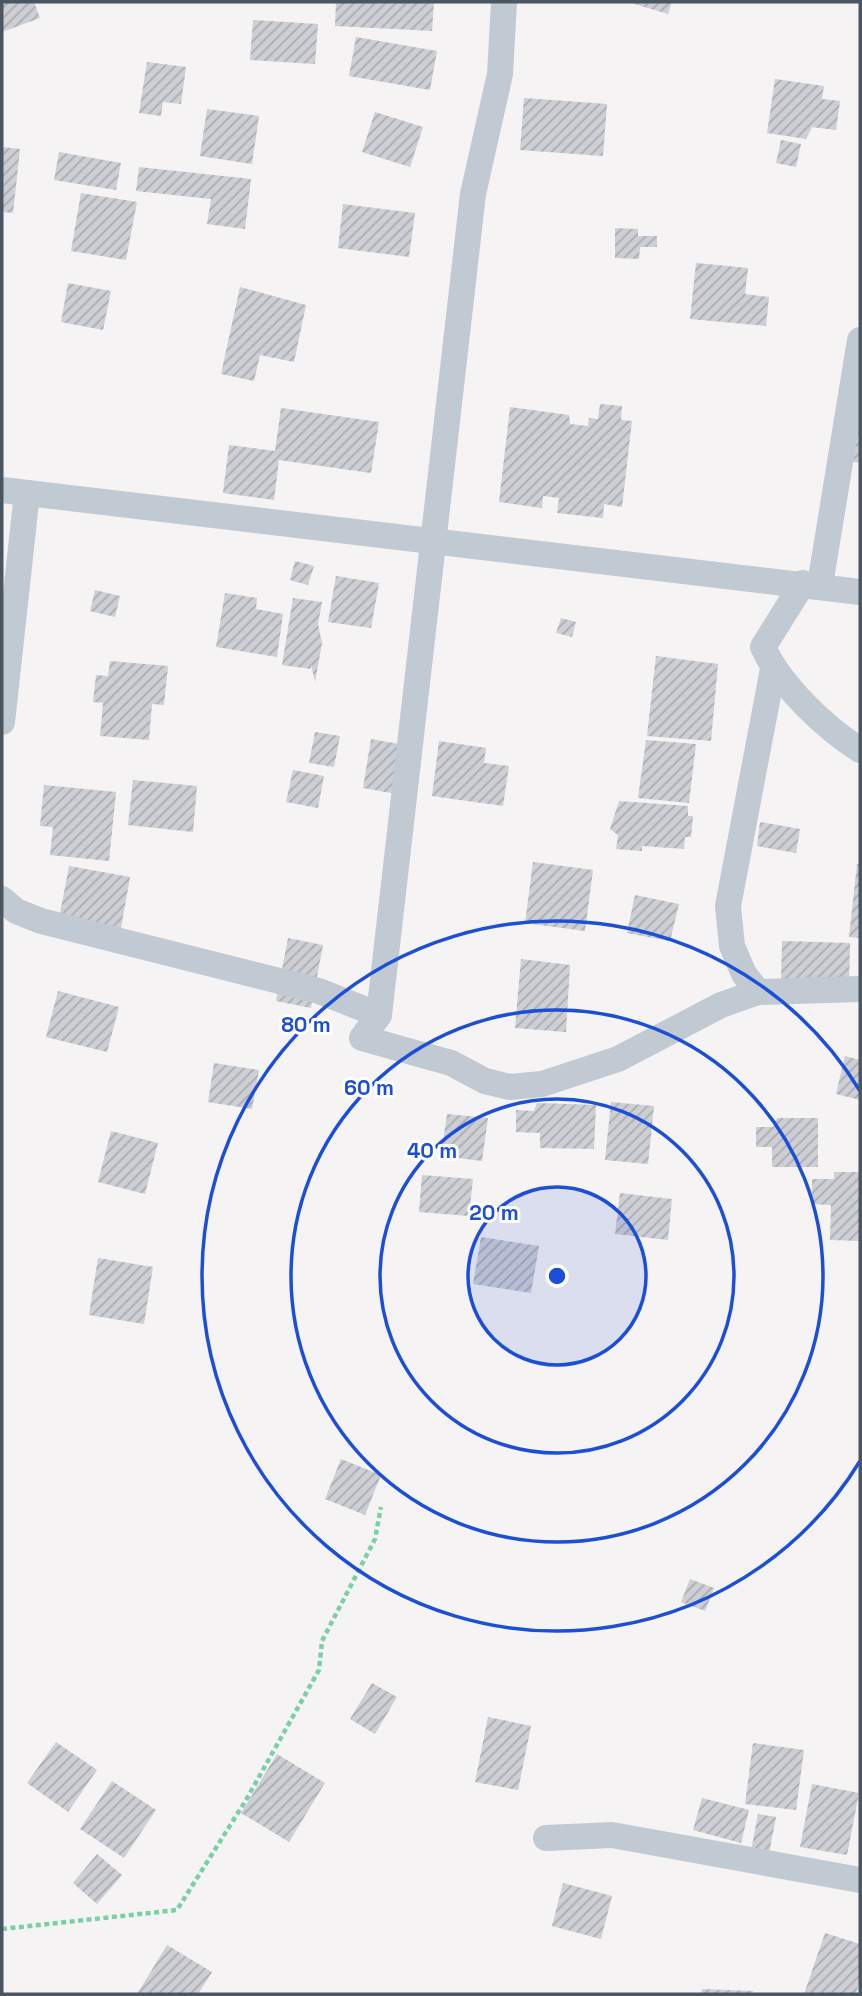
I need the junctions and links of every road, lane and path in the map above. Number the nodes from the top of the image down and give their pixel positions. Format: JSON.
{"nodes":[{"id":1,"x":505,"y":2,"type":"edge"},
{"id":2,"x":860,"y":340,"type":"edge"},
{"id":3,"x":14,"y":492,"type":"edge"},
{"id":4,"x":431,"y":541,"type":"junction"},
{"id":5,"x":811,"y":584,"type":"junction"},
{"id":6,"x":860,"y":592,"type":"edge"},
{"id":7,"x":773,"y":669,"type":"junction"},
{"id":8,"x":2,"y":722,"type":"edge"},
{"id":9,"x":860,"y":750,"type":"edge"},
{"id":10,"x":2,"y":899,"type":"edge"},
{"id":11,"x":860,"y":989,"type":"edge"},
{"id":12,"x":758,"y":992,"type":"junction"},
{"id":13,"x":379,"y":1015,"type":"junction"},
{"id":14,"x":381,"y":1507,"type":"dead end"},
{"id":15,"x":545,"y":1838,"type":"dead end"},
{"id":16,"x":860,"y":1880,"type":"edge"},
{"id":17,"x":2,"y":1929,"type":"edge"}],
"edges":[{"from":1,"to":4,"type":"street"},
{"from":2,"to":5,"type":"street"},
{"from":3,"to":4,"type":"street"},
{"from":3,"to":8,"type":"street"},
{"from":4,"to":5,"type":"street"},
{"from":4,"to":13,"type":"street"},
{"from":5,"to":6,"type":"street"},
{"from":5,"to":7,"type":"street"},
{"from":7,"to":9,"type":"street"},
{"from":7,"to":12,"type":"street"},
{"from":10,"to":13,"type":"street"},
{"from":11,"to":12,"type":"street"},
{"from":12,"to":13,"type":"street"},
{"from":14,"to":17,"type":"path"},
{"from":15,"to":16,"type":"street"}]}
